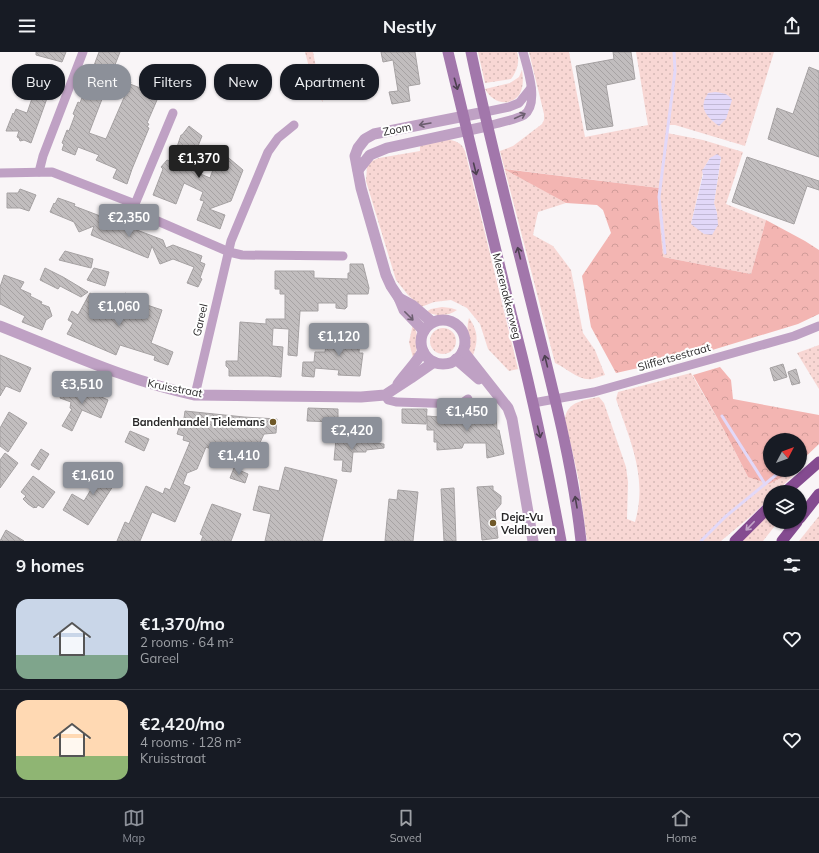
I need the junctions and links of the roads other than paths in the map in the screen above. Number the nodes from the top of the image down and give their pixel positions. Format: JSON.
{"nodes":[{"id":1,"x":83,"y":52,"type":"edge"},
{"id":2,"x":448,"y":52,"type":"edge"},
{"id":3,"x":471,"y":52,"type":"edge"},
{"id":4,"x":523,"y":52,"type":"edge"},
{"id":5,"x":531,"y":88,"type":"junction"},
{"id":6,"x":173,"y":112,"type":"dead end"},
{"id":7,"x":485,"y":112,"type":"junction"},
{"id":8,"x":464,"y":117,"type":"junction"},
{"id":9,"x":294,"y":124,"type":"dead end"},
{"id":10,"x":488,"y":126,"type":"junction"},
{"id":11,"x":466,"y":131,"type":"junction"},
{"id":12,"x":358,"y":170,"type":"junction"},
{"id":13,"x":0,"y":172,"type":"edge"},
{"id":14,"x":39,"y":172,"type":"junction"},
{"id":15,"x":135,"y":204,"type":"junction"},
{"id":16,"x":229,"y":252,"type":"junction"},
{"id":17,"x":343,"y":256,"type":"dead end"},
{"id":18,"x":399,"y":298,"type":"junction"},
{"id":19,"x":432,"y":322,"type":"junction"},
{"id":20,"x":0,"y":326,"type":"edge"},
{"id":21,"x":819,"y":326,"type":"edge"},
{"id":22,"x":424,"y":331,"type":"junction"},
{"id":23,"x":423,"y":352,"type":"junction"},
{"id":24,"x":459,"y":355,"type":"junction"},
{"id":25,"x":434,"y":362,"type":"junction"},
{"id":26,"x":395,"y":388,"type":"junction"},
{"id":27,"x":195,"y":394,"type":"junction"},
{"id":28,"x":385,"y":395,"type":"junction"},
{"id":29,"x":468,"y":399,"type":"dead end"},
{"id":30,"x":555,"y":399,"type":"junction"},
{"id":31,"x":533,"y":403,"type":"junction"},
{"id":32,"x":819,"y":462,"type":"edge"},
{"id":33,"x":793,"y":485,"type":"edge"},
{"id":34,"x":819,"y":494,"type":"edge"},
{"id":35,"x":807,"y":509,"type":"edge"},
{"id":36,"x":763,"y":513,"type":"edge"},
{"id":37,"x":791,"y":529,"type":"edge"},
{"id":38,"x":533,"y":541,"type":"edge"},
{"id":39,"x":561,"y":541,"type":"edge"},
{"id":40,"x":581,"y":541,"type":"edge"},
{"id":41,"x":735,"y":541,"type":"edge"},
{"id":42,"x":782,"y":541,"type":"edge"}],
"edges":[{"from":1,"to":14,"type":"street"},
{"from":2,"to":8,"type":"main road","name":"Meerenakkerweg","one_way":true},
{"from":3,"to":7,"type":"main road","name":"Meerenakkerweg"},
{"from":4,"to":5,"type":"street"},
{"from":5,"to":7,"type":"street"},
{"from":10,"to":5,"type":"street","one_way":true},
{"from":6,"to":15,"type":"street"},
{"from":7,"to":8,"type":"street","name":"Zoom"},
{"from":7,"to":10,"type":"main road","name":"Meerenakkerweg"},
{"from":8,"to":11,"type":"main road","name":"Meerenakkerweg"},
{"from":8,"to":12,"type":"street","name":"Zoom","one_way":true},
{"from":9,"to":16,"type":"street","name":"Gareel"},
{"from":10,"to":11,"type":"street","name":"Zoom"},
{"from":30,"to":10,"type":"main road","name":"Meerenakkerweg","one_way":true},
{"from":11,"to":12,"type":"street","name":"Zoom"},
{"from":11,"to":31,"type":"main road","name":"Meerenakkerweg","one_way":true},
{"from":12,"to":18,"type":"street","name":"Zoom"},
{"from":13,"to":14,"type":"street"},
{"from":14,"to":15,"type":"street"},
{"from":15,"to":16,"type":"street"},
{"from":16,"to":17,"type":"street"},
{"from":16,"to":27,"type":"street","name":"Gareel"},
{"from":18,"to":19,"type":"street","name":"Zoom"},
{"from":18,"to":22,"type":"street","name":"Zoom","one_way":true},
{"from":19,"to":22,"type":"street"},
{"from":19,"to":24,"type":"street"},
{"from":20,"to":27,"type":"street","name":"Kruisstraat"},
{"from":21,"to":30,"type":"street","name":"Sliffertsestraat"},
{"from":22,"to":23,"type":"street"},
{"from":23,"to":25,"type":"street"},
{"from":23,"to":26,"type":"street"},
{"from":24,"to":25,"type":"street"},
{"from":24,"to":38,"type":"street"},
{"from":25,"to":26,"type":"street"},
{"from":26,"to":28,"type":"street"},
{"from":27,"to":28,"type":"street","name":"Kruisstraat"},
{"from":28,"to":29,"type":"street","name":"Kruisstraat"},
{"from":30,"to":31,"type":"street","name":"Sliffertsestraat"},
{"from":40,"to":30,"type":"main road","name":"Meerenakkerweg","one_way":true},
{"from":31,"to":39,"type":"main road","name":"Meerenakkerweg","one_way":true},
{"from":32,"to":33,"type":"highway"},
{"from":34,"to":35,"type":"highway"},
{"from":36,"to":41,"type":"highway","one_way":true},
{"from":37,"to":42,"type":"highway"}]}
